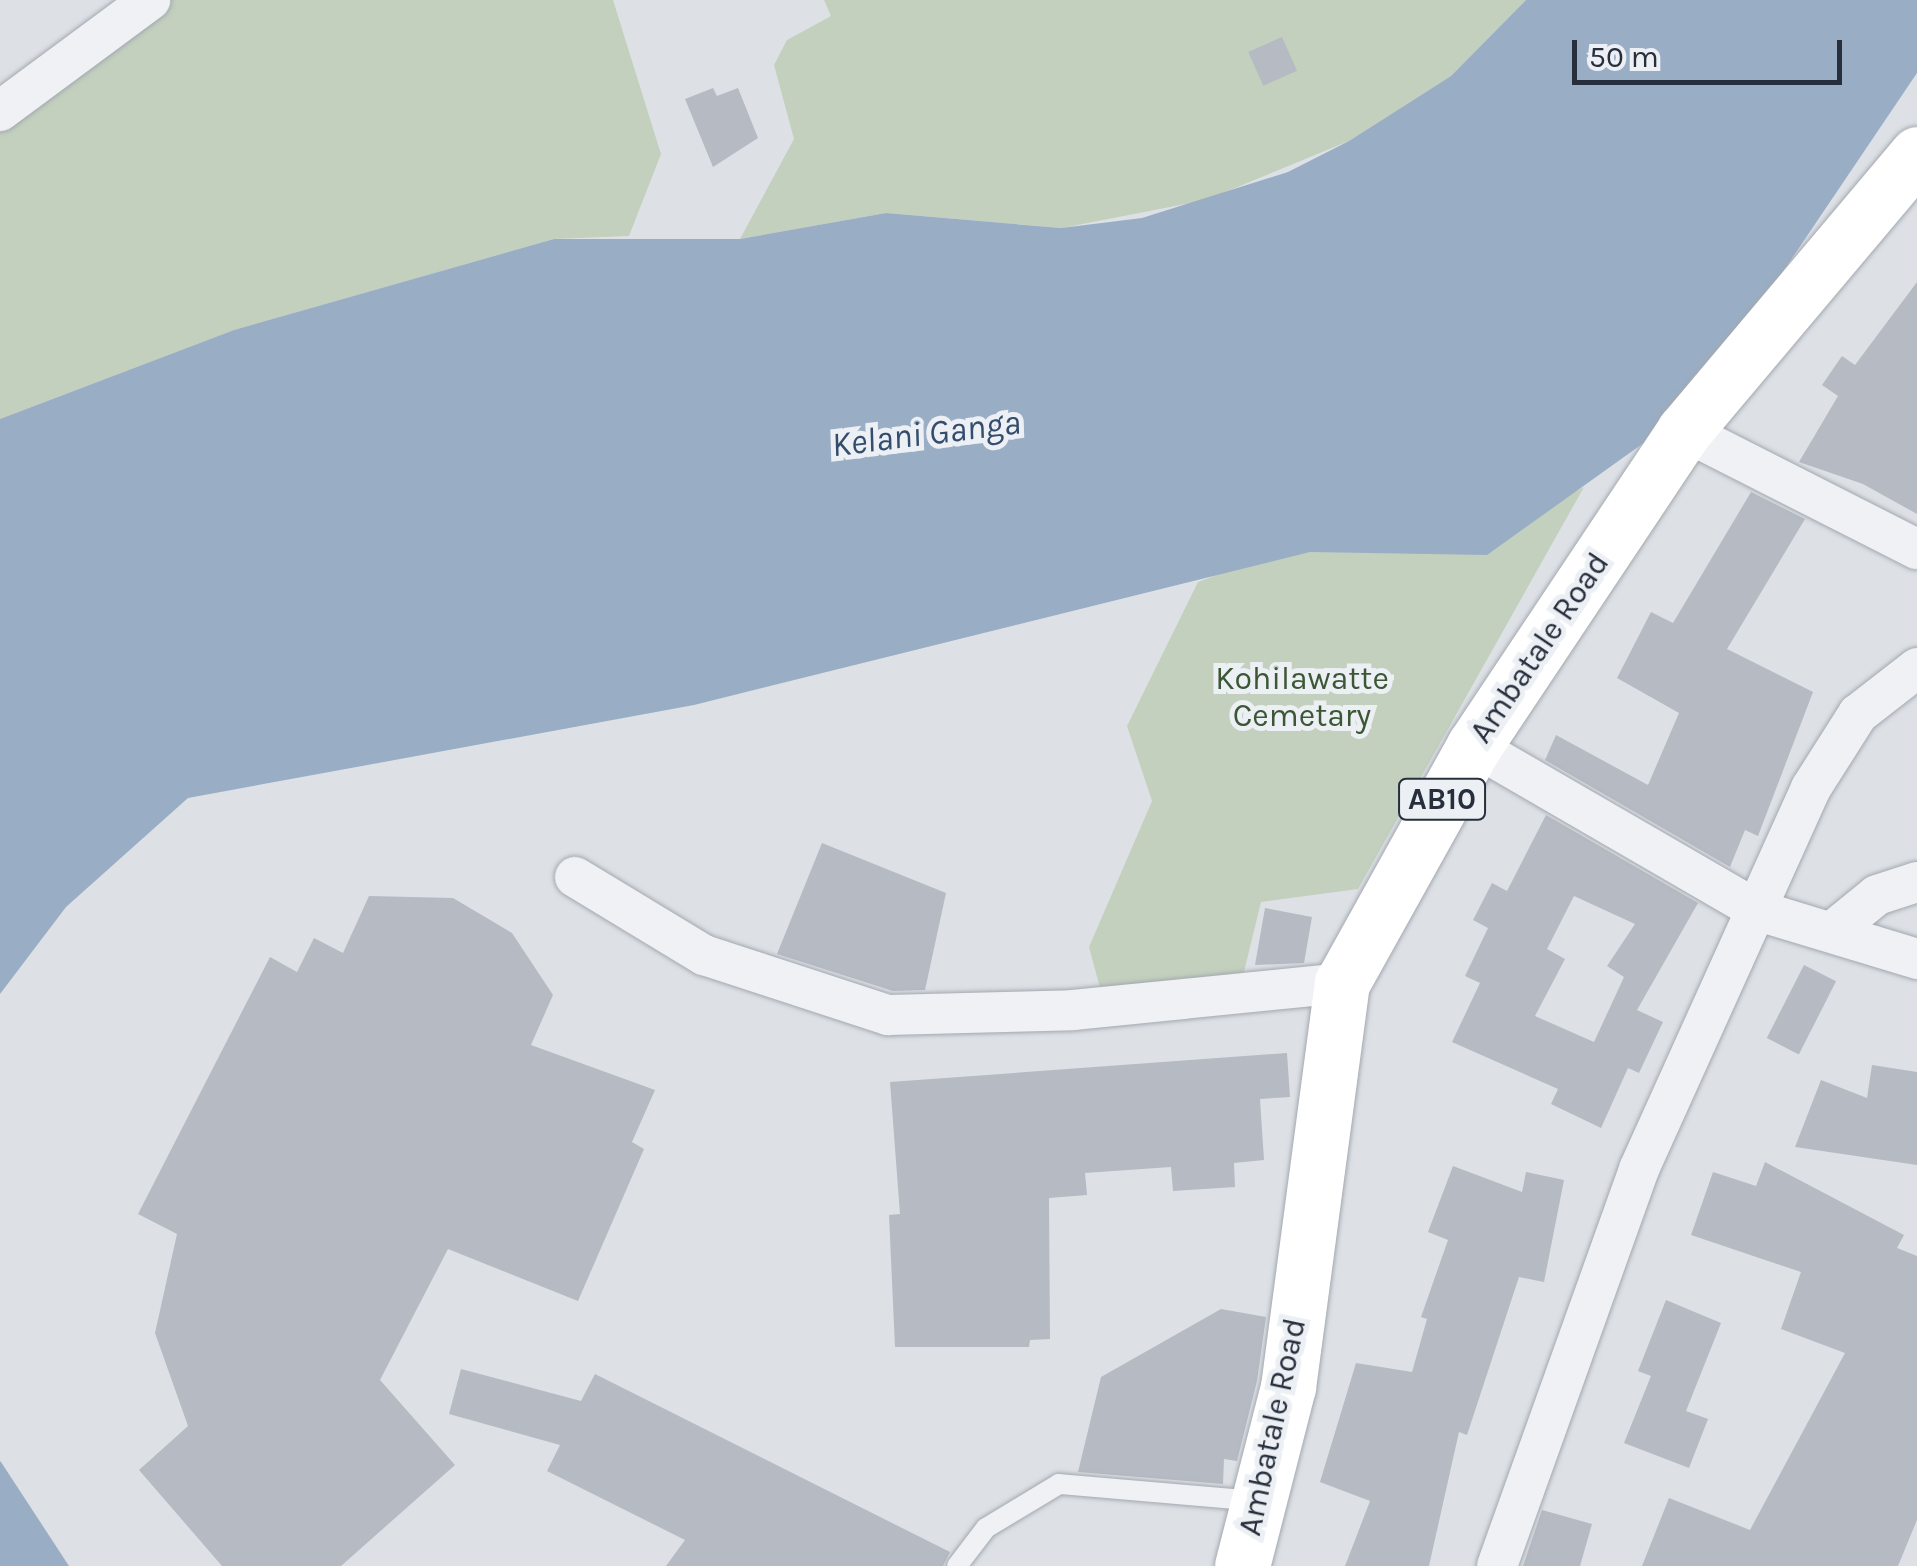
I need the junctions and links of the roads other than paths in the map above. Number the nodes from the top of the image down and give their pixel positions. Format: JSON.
{"nodes":[{"id":1,"x":150,"y":0,"type":"edge"},
{"id":2,"x":0,"y":111,"type":"edge"},
{"id":3,"x":1917,"y":154,"type":"edge"},
{"id":4,"x":1684,"y":431,"type":"junction"},
{"id":5,"x":1917,"y":548,"type":"edge"},
{"id":6,"x":1917,"y":668,"type":"edge"},
{"id":7,"x":1474,"y":746,"type":"junction"},
{"id":8,"x":575,"y":877,"type":"dead end"},
{"id":9,"x":1917,"y":882,"type":"edge"},
{"id":10,"x":1759,"y":911,"type":"junction"},
{"id":11,"x":1834,"y":930,"type":"junction"},
{"id":12,"x":1917,"y":959,"type":"edge"},
{"id":13,"x":1342,"y":983,"type":"junction"},
{"id":14,"x":1259,"y":1501,"type":"junction"},
{"id":15,"x":957,"y":1566,"type":"edge"},
{"id":16,"x":1242,"y":1566,"type":"edge"},
{"id":17,"x":1497,"y":1566,"type":"edge"}],
"edges":[{"from":1,"to":2,"type":"street"},
{"from":3,"to":4,"type":"main road","name":"Ambatale Road","number":"AB10"},
{"from":4,"to":5,"type":"street"},
{"from":4,"to":7,"type":"main road","name":"Ambatale Road","number":"AB10"},
{"from":6,"to":10,"type":"street"},
{"from":7,"to":10,"type":"street"},
{"from":7,"to":13,"type":"main road","name":"Ambatale Road","number":"AB10"},
{"from":8,"to":13,"type":"street"},
{"from":9,"to":11,"type":"street"},
{"from":10,"to":11,"type":"street"},
{"from":10,"to":17,"type":"street"},
{"from":11,"to":12,"type":"street"},
{"from":13,"to":14,"type":"main road","name":"Ambatale Road","number":"AB10"},
{"from":14,"to":15,"type":"lane"},
{"from":14,"to":16,"type":"main road","name":"Ambatale Road","number":"AB10"}]}
